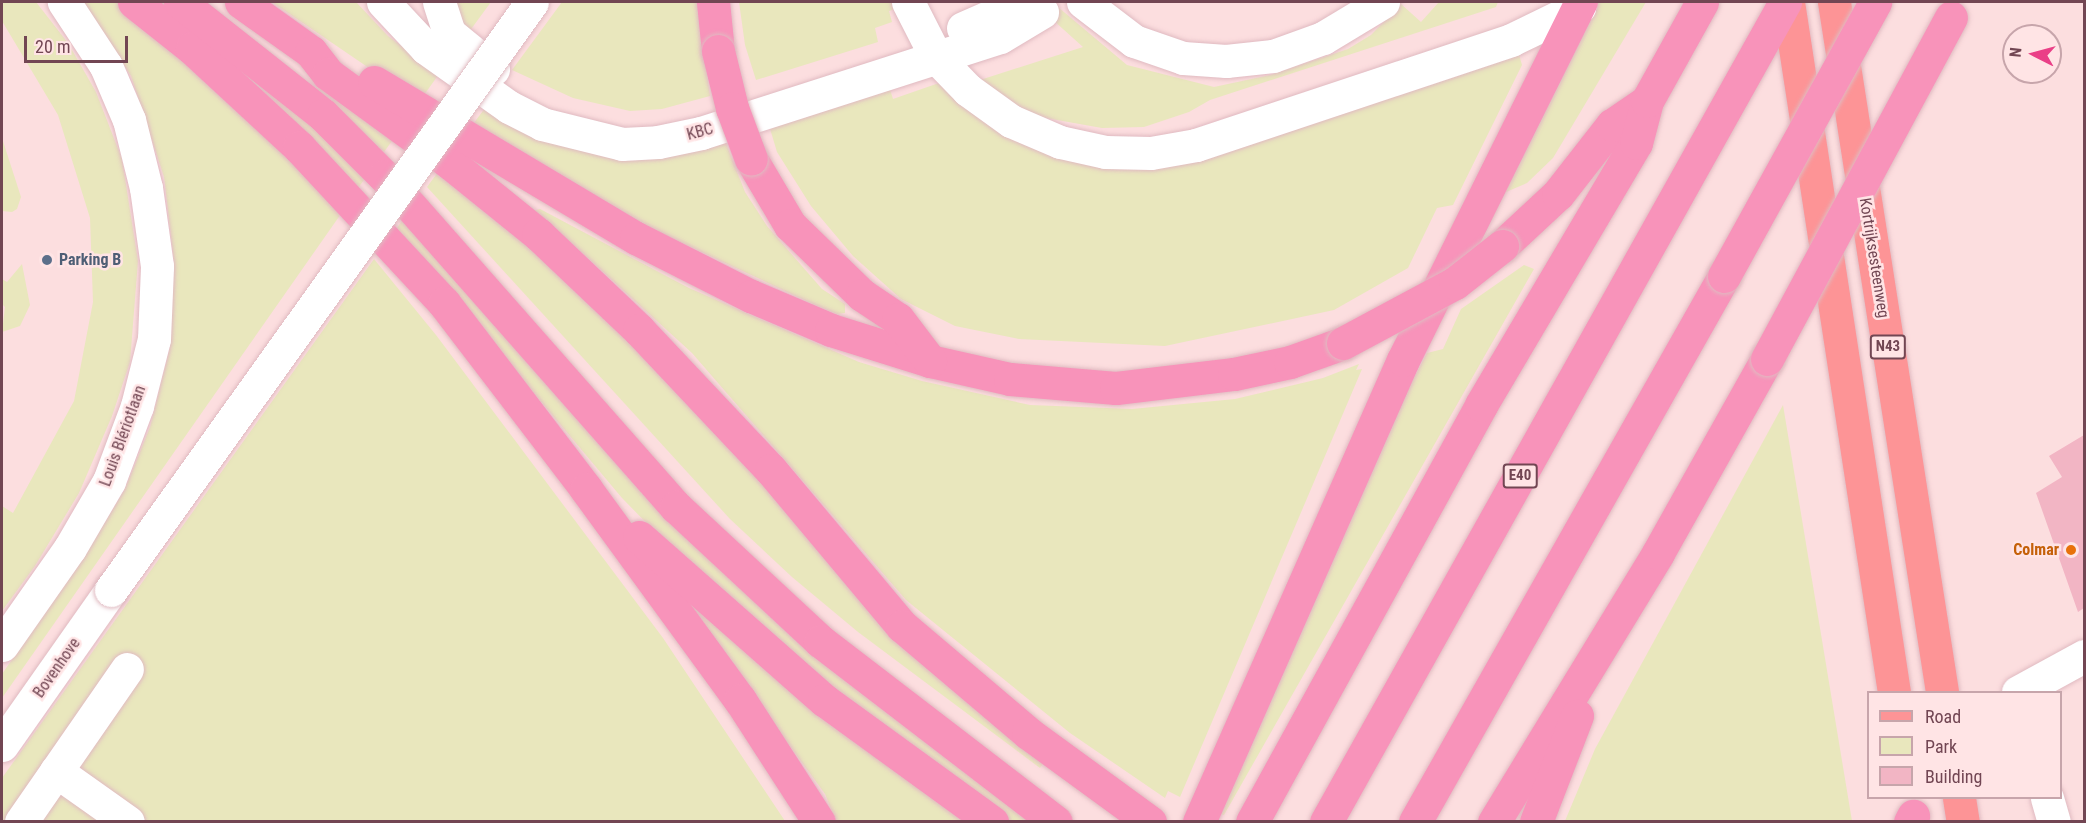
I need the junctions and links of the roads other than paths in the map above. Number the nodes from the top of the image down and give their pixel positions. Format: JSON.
{"nodes":[{"id":1,"x":64,"y":2,"type":"edge"},
{"id":2,"x":134,"y":2,"type":"edge"},
{"id":3,"x":180,"y":2,"type":"edge"},
{"id":4,"x":241,"y":2,"type":"edge"},
{"id":5,"x":382,"y":2,"type":"edge"},
{"id":6,"x":439,"y":2,"type":"edge"},
{"id":7,"x":532,"y":2,"type":"edge"},
{"id":8,"x":713,"y":2,"type":"edge"},
{"id":9,"x":909,"y":2,"type":"edge"},
{"id":10,"x":1083,"y":2,"type":"edge"},
{"id":11,"x":1383,"y":2,"type":"edge"},
{"id":12,"x":1702,"y":2,"type":"edge"},
{"id":13,"x":1786,"y":2,"type":"edge"},
{"id":14,"x":1834,"y":2,"type":"edge"},
{"id":15,"x":1875,"y":2,"type":"edge"},
{"id":16,"x":1580,"y":4,"type":"edge"},
{"id":17,"x":1028,"y":7,"type":"edge"},
{"id":18,"x":1955,"y":9,"type":"edge"},
{"id":19,"x":930,"y":48,"type":"junction"},
{"id":20,"x":311,"y":52,"type":"junction"},
{"id":21,"x":1647,"y":101,"type":"junction"},
{"id":22,"x":930,"y":361,"type":"junction"},
{"id":23,"x":586,"y":489,"type":"junction"},
{"id":24,"x":1658,"y":553,"type":"junction"},
{"id":25,"x":2,"y":645,"type":"edge"},
{"id":26,"x":2085,"y":656,"type":"edge"},
{"id":27,"x":127,"y":669,"type":"dead end"},
{"id":28,"x":1894,"y":691,"type":"edge"},
{"id":29,"x":1942,"y":691,"type":"edge"},
{"id":30,"x":2022,"y":691,"type":"edge"},
{"id":31,"x":2,"y":745,"type":"edge"},
{"id":32,"x":56,"y":771,"type":"junction"},
{"id":33,"x":1959,"y":799,"type":"edge"},
{"id":34,"x":2047,"y":799,"type":"edge"},
{"id":35,"x":1204,"y":811,"type":"edge"},
{"id":36,"x":1327,"y":820,"type":"edge"},
{"id":37,"x":21,"y":822,"type":"edge"},
{"id":38,"x":128,"y":822,"type":"edge"},
{"id":39,"x":819,"y":822,"type":"edge"},
{"id":40,"x":992,"y":822,"type":"edge"},
{"id":41,"x":1056,"y":822,"type":"edge"},
{"id":42,"x":1150,"y":822,"type":"edge"},
{"id":43,"x":1252,"y":822,"type":"edge"},
{"id":44,"x":1415,"y":822,"type":"edge"},
{"id":45,"x":1494,"y":822,"type":"edge"},
{"id":46,"x":1536,"y":822,"type":"edge"},
{"id":47,"x":1963,"y":822,"type":"edge"},
{"id":48,"x":2054,"y":822,"type":"edge"}],
"edges":[{"from":1,"to":25,"type":"street","name":"Louis Blériotlaan"},
{"from":2,"to":23,"type":"highway"},
{"from":3,"to":41,"type":"highway"},
{"from":4,"to":20,"type":"highway"},
{"from":5,"to":19,"type":"street","name":"KBC"},
{"from":6,"to":19,"type":"street","name":"KBC"},
{"from":7,"to":31,"type":"street","name":"Bovenhove","bridge":true},
{"from":8,"to":22,"type":"highway","bridge":true},
{"from":9,"to":19,"type":"street"},
{"from":10,"to":11,"type":"street"},
{"from":12,"to":21,"type":"highway"},
{"from":13,"to":28,"type":"main road"},
{"from":13,"to":36,"type":"highway","number":"E40"},
{"from":14,"to":29,"type":"main road","name":"Kortrijksesteenweg","number":"N43"},
{"from":15,"to":44,"type":"highway","bridge":true},
{"from":16,"to":19,"type":"street"},
{"from":16,"to":35,"type":"highway"},
{"from":17,"to":19,"type":"street","name":"KBC"},
{"from":18,"to":24,"type":"highway","bridge":true},
{"from":20,"to":22,"type":"highway"},
{"from":20,"to":42,"type":"highway"},
{"from":21,"to":22,"type":"highway","bridge":true},
{"from":21,"to":43,"type":"highway"},
{"from":23,"to":39,"type":"highway"},
{"from":23,"to":40,"type":"highway"},
{"from":24,"to":45,"type":"highway"},
{"from":24,"to":46,"type":"highway"},
{"from":26,"to":30,"type":"street"},
{"from":27,"to":32,"type":"street"},
{"from":32,"to":37,"type":"street"},
{"from":32,"to":38,"type":"street"},
{"from":33,"to":47,"type":"main road"},
{"from":34,"to":48,"type":"street"}]}
